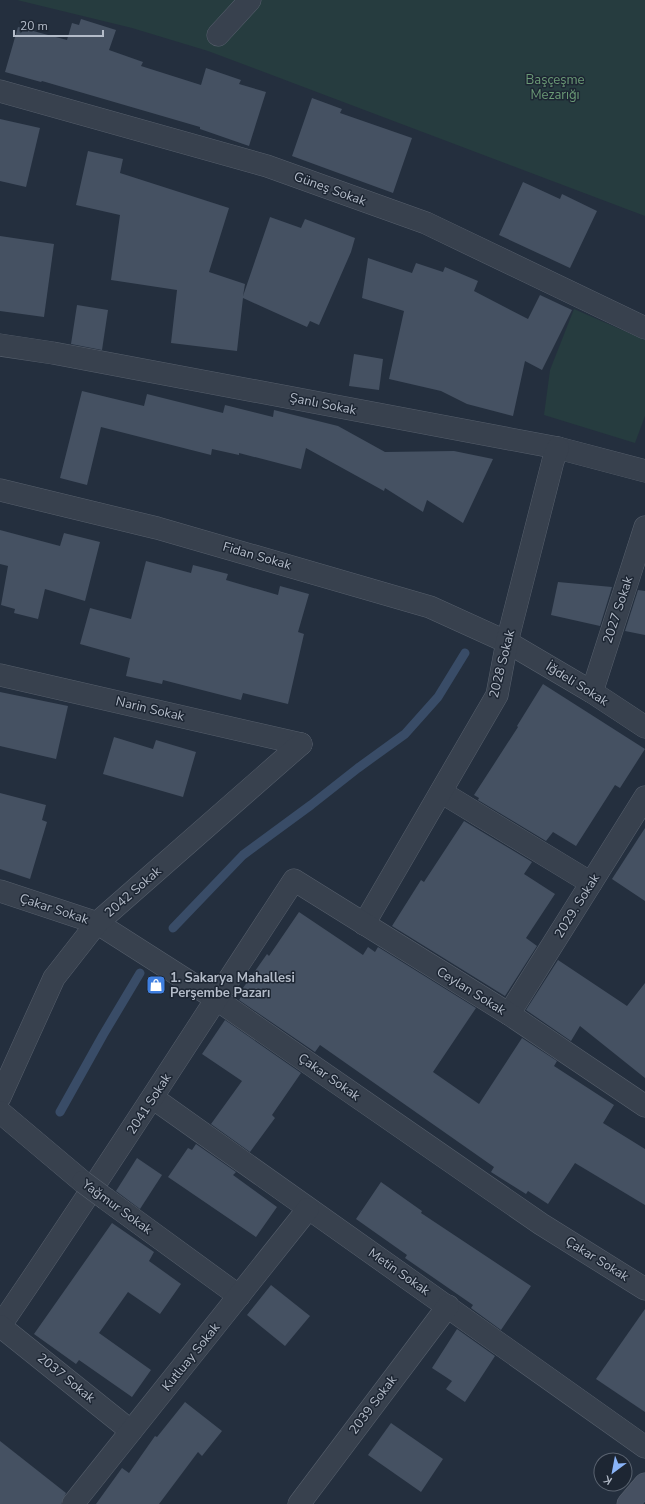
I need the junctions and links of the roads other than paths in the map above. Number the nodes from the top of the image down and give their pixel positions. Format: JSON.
{"nodes":[{"id":1,"x":250,"y":0,"type":"edge"},
{"id":2,"x":218,"y":35,"type":"dead end"},
{"id":3,"x":0,"y":91,"type":"edge"},
{"id":4,"x":645,"y":328,"type":"edge"},
{"id":5,"x":0,"y":345,"type":"edge"},
{"id":6,"x":558,"y":448,"type":"junction"},
{"id":7,"x":645,"y":471,"type":"edge"},
{"id":8,"x":0,"y":490,"type":"edge"},
{"id":9,"x":645,"y":527,"type":"edge"},
{"id":10,"x":507,"y":642,"type":"junction"},
{"id":11,"x":0,"y":675,"type":"edge"},
{"id":12,"x":592,"y":692,"type":"junction"},
{"id":13,"x":645,"y":727,"type":"edge"},
{"id":14,"x":301,"y":744,"type":"joint"},
{"id":15,"x":441,"y":792,"type":"junction"},
{"id":16,"x":645,"y":797,"type":"edge"},
{"id":17,"x":294,"y":880,"type":"joint"},
{"id":18,"x":591,"y":883,"type":"junction"},
{"id":19,"x":0,"y":892,"type":"edge"},
{"id":20,"x":98,"y":923,"type":"junction"},
{"id":21,"x":364,"y":924,"type":"junction"},
{"id":22,"x":216,"y":999,"type":"junction"},
{"id":23,"x":509,"y":1014,"type":"junction"},
{"id":24,"x":0,"y":1097,"type":"edge"},
{"id":25,"x":153,"y":1098,"type":"junction"},
{"id":26,"x":645,"y":1106,"type":"edge"},
{"id":27,"x":0,"y":1112,"type":"edge"},
{"id":28,"x":308,"y":1209,"type":"junction"},
{"id":29,"x":645,"y":1289,"type":"edge"},
{"id":30,"x":239,"y":1296,"type":"junction"},
{"id":31,"x":448,"y":1306,"type":"junction"},
{"id":32,"x":0,"y":1326,"type":"edge"},
{"id":33,"x":131,"y":1431,"type":"junction"},
{"id":34,"x":645,"y":1447,"type":"edge"},
{"id":35,"x":645,"y":1484,"type":"edge"},
{"id":36,"x":73,"y":1504,"type":"edge"},
{"id":37,"x":299,"y":1504,"type":"edge"},
{"id":38,"x":628,"y":1504,"type":"edge"}],
"edges":[{"from":1,"to":2,"type":"street"},
{"from":3,"to":4,"type":"street","name":"Güneş Sokak"},
{"from":5,"to":6,"type":"street","name":"Şanlı Sokak"},
{"from":6,"to":7,"type":"street","name":"Şanlı Sokak"},
{"from":6,"to":10,"type":"street","name":"2028 Sokak"},
{"from":8,"to":10,"type":"street","name":"Fidan Sokak"},
{"from":9,"to":12,"type":"street","name":"2027 Sokak"},
{"from":10,"to":12,"type":"street","name":"İğdeli Sokak"},
{"from":10,"to":15,"type":"street","name":"2028 Sokak"},
{"from":11,"to":14,"type":"street","name":"Narin Sokak"},
{"from":12,"to":13,"type":"street","name":"İğdeli Sokak"},
{"from":14,"to":20,"type":"street","name":"2042 Sokak"},
{"from":15,"to":18,"type":"street"},
{"from":15,"to":21,"type":"street","name":"2028 Sokak"},
{"from":16,"to":18,"type":"street","name":"2029. Sokak"},
{"from":17,"to":21,"type":"street","name":"Ceylan Sokak"},
{"from":17,"to":22,"type":"street","name":"2041 Sokak"},
{"from":18,"to":23,"type":"street","name":"2029. Sokak"},
{"from":19,"to":20,"type":"street","name":"Çakar Sokak"},
{"from":20,"to":22,"type":"street","name":"Çakar Sokak"},
{"from":20,"to":24,"type":"street","name":"2042 Sokak"},
{"from":21,"to":23,"type":"street","name":"Ceylan Sokak"},
{"from":22,"to":25,"type":"street","name":"2041 Sokak"},
{"from":22,"to":29,"type":"street","name":"Çakar Sokak"},
{"from":23,"to":26,"type":"street","name":"Ceylan Sokak"},
{"from":25,"to":28,"type":"street","name":"Metin Sokak"},
{"from":25,"to":32,"type":"street","name":"2041 Sokak"},
{"from":27,"to":30,"type":"street","name":"Yağmur Sokak","bridge":true},
{"from":28,"to":30,"type":"street","name":"Kutluay Sokak"},
{"from":28,"to":31,"type":"street","name":"Metin Sokak"},
{"from":30,"to":33,"type":"street","name":"Kutluay Sokak"},
{"from":31,"to":34,"type":"street","name":"Metin Sokak"},
{"from":31,"to":37,"type":"street","name":"2039 Sokak"},
{"from":32,"to":33,"type":"street","name":"2037 Sokak"},
{"from":33,"to":36,"type":"street","name":"Kutluay Sokak"},
{"from":35,"to":38,"type":"main road"}]}
